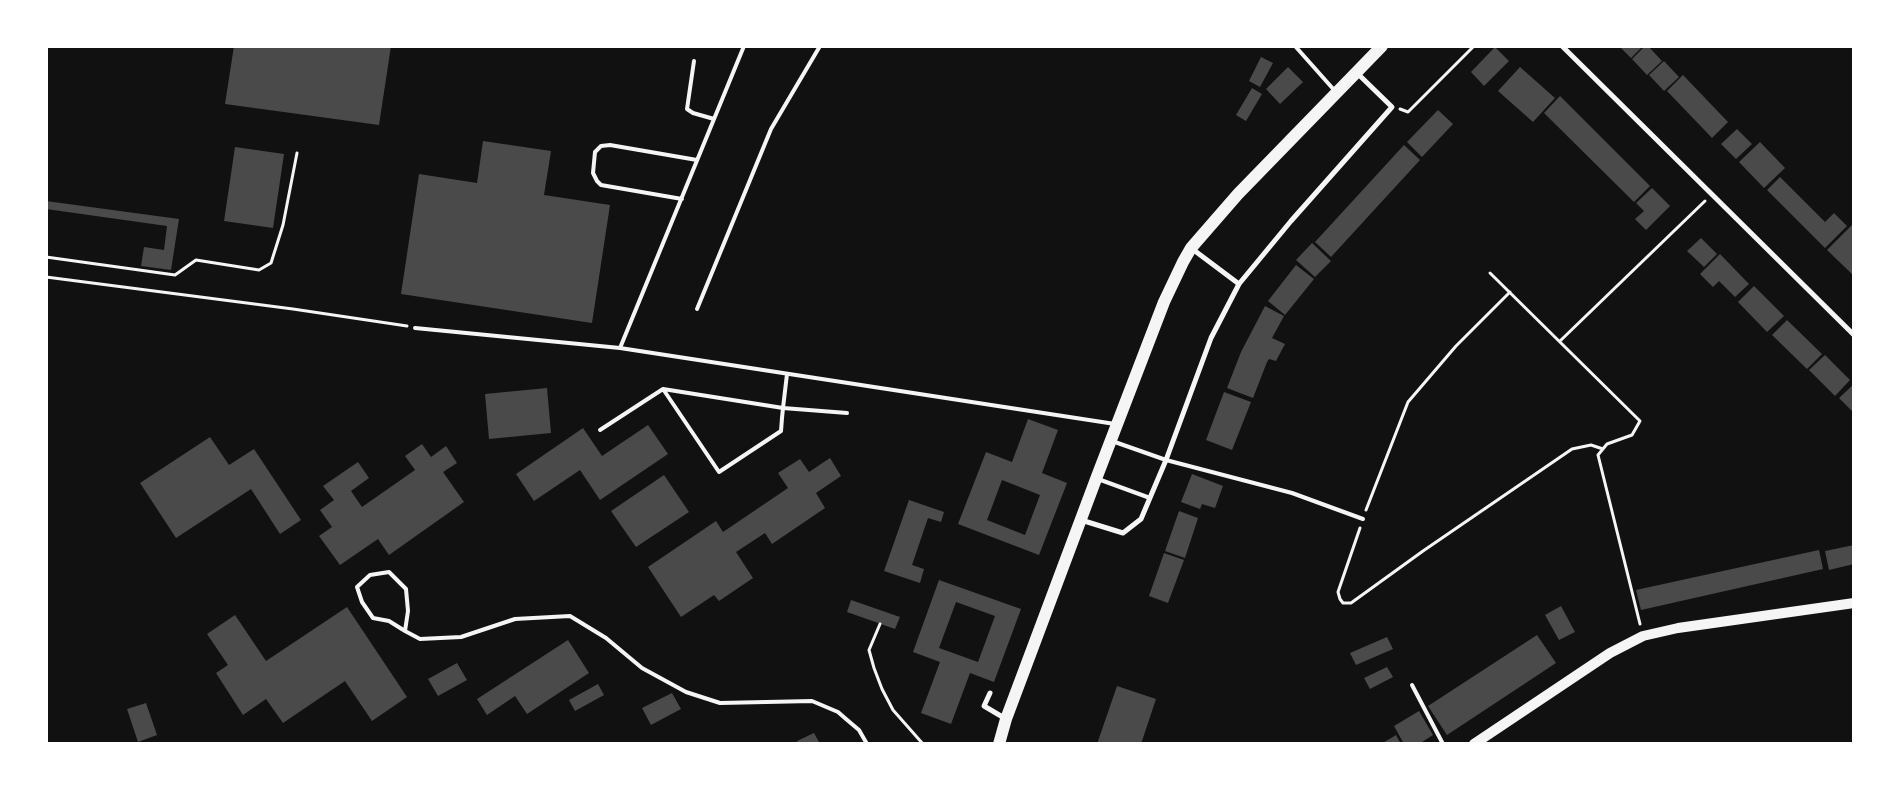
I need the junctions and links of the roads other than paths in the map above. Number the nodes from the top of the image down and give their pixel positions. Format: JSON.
{"nodes":[{"id":1,"x":744,"y":46,"type":"edge"},
{"id":2,"x":820,"y":46,"type":"edge"},
{"id":3,"x":1294,"y":46,"type":"edge"},
{"id":4,"x":1382,"y":46,"type":"edge"},
{"id":5,"x":1562,"y":46,"type":"edge"},
{"id":6,"x":694,"y":61,"type":"dead end"},
{"id":7,"x":1356,"y":72,"type":"junction"},
{"id":8,"x":1336,"y":92,"type":"junction"},
{"id":9,"x":714,"y":119,"type":"junction"},
{"id":10,"x":697,"y":160,"type":"junction"},
{"id":11,"x":682,"y":199,"type":"junction"},
{"id":12,"x":1191,"y":248,"type":"junction"},
{"id":13,"x":1238,"y":284,"type":"junction"},
{"id":14,"x":697,"y":309,"type":"dead end"},
{"id":15,"x":415,"y":328,"type":"road end"},
{"id":16,"x":1854,"y":335,"type":"edge"},
{"id":17,"x":620,"y":348,"type":"junction"},
{"id":18,"x":787,"y":374,"type":"junction"},
{"id":19,"x":663,"y":389,"type":"junction"},
{"id":20,"x":783,"y":408,"type":"junction"},
{"id":21,"x":847,"y":413,"type":"dead end"},
{"id":22,"x":1117,"y":425,"type":"junction"},
{"id":23,"x":600,"y":430,"type":"dead end"},
{"id":24,"x":1111,"y":441,"type":"junction"},
{"id":25,"x":1166,"y":460,"type":"junction"},
{"id":26,"x":1096,"y":479,"type":"junction"},
{"id":27,"x":1150,"y":498,"type":"junction"},
{"id":28,"x":1363,"y":519,"type":"road end"},
{"id":29,"x":1081,"y":520,"type":"junction"},
{"id":30,"x":1854,"y":603,"type":"edge"},
{"id":31,"x":405,"y":631,"type":"junction"},
{"id":32,"x":1412,"y":686,"type":"dead end"},
{"id":33,"x":990,"y":693,"type":"dead end"},
{"id":34,"x":1006,"y":719,"type":"junction"},
{"id":35,"x":867,"y":744,"type":"edge"},
{"id":36,"x":999,"y":744,"type":"edge"},
{"id":37,"x":1443,"y":744,"type":"edge"},
{"id":38,"x":1474,"y":744,"type":"edge"}],
"edges":[{"from":1,"to":9,"type":"lane"},
{"from":2,"to":14,"type":"lane"},
{"from":3,"to":8,"type":"lane"},
{"from":4,"to":7,"type":"main road"},
{"from":5,"to":16,"type":"street"},
{"from":6,"to":9,"type":"lane"},
{"from":7,"to":8,"type":"main road"},
{"from":7,"to":13,"type":"street"},
{"from":8,"to":12,"type":"main road"},
{"from":9,"to":10,"type":"lane"},
{"from":10,"to":11,"type":"lane"},
{"from":10,"to":11,"type":"lane"},
{"from":11,"to":17,"type":"lane"},
{"from":12,"to":13,"type":"street"},
{"from":12,"to":22,"type":"main road"},
{"from":13,"to":25,"type":"street"},
{"from":15,"to":17,"type":"lane"},
{"from":17,"to":18,"type":"lane"},
{"from":18,"to":20,"type":"lane"},
{"from":18,"to":22,"type":"lane"},
{"from":19,"to":20,"type":"lane"},
{"from":19,"to":20,"type":"lane"},
{"from":19,"to":23,"type":"lane"},
{"from":20,"to":21,"type":"lane"},
{"from":22,"to":24,"type":"main road"},
{"from":24,"to":25,"type":"lane"},
{"from":24,"to":26,"type":"main road"},
{"from":25,"to":27,"type":"street"},
{"from":25,"to":28,"type":"lane"},
{"from":26,"to":27,"type":"lane"},
{"from":26,"to":29,"type":"main road"},
{"from":27,"to":29,"type":"street"},
{"from":29,"to":34,"type":"main road"},
{"from":30,"to":38,"type":"main road"},
{"from":31,"to":31,"type":"lane"},
{"from":31,"to":35,"type":"lane"},
{"from":32,"to":37,"type":"lane"},
{"from":33,"to":34,"type":"street"},
{"from":34,"to":36,"type":"main road"}]}
